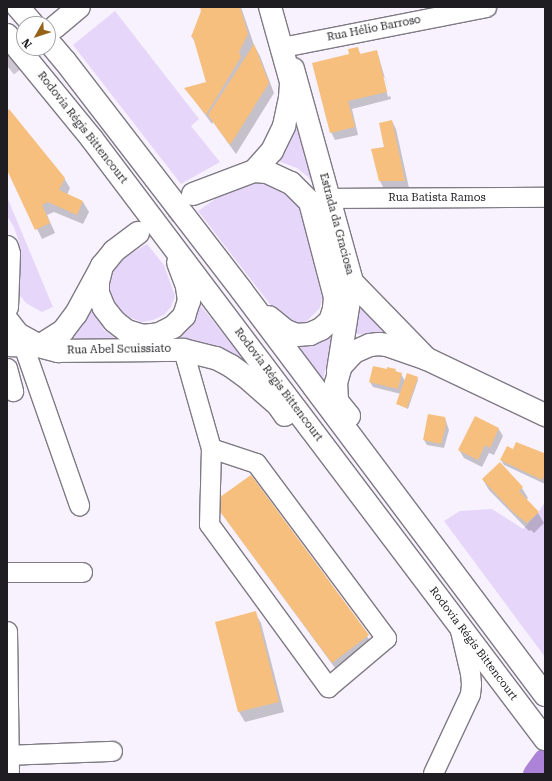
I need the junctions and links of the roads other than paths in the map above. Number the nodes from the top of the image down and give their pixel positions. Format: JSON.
{"nodes":[{"id":1,"x":18,"y":7,"type":"edge"},
{"id":2,"x":79,"y":7,"type":"edge"},
{"id":3,"x":271,"y":7,"type":"edge"},
{"id":4,"x":486,"y":7,"type":"edge"},
{"id":5,"x":26,"y":16,"type":"edge"},
{"id":6,"x":56,"y":30,"type":"edge"},
{"id":7,"x":9,"y":38,"type":"edge"},
{"id":8,"x":56,"y":42,"type":"edge"},
{"id":9,"x":287,"y":46,"type":"junction"},
{"id":10,"x":254,"y":171,"type":"junction"},
{"id":11,"x":192,"y":194,"type":"tunnel mouth"},
{"id":12,"x":545,"y":197,"type":"edge"},
{"id":13,"x":329,"y":198,"type":"junction"},
{"id":14,"x":138,"y":233,"type":"tunnel mouth"},
{"id":15,"x":167,"y":238,"type":"junction"},
{"id":16,"x":7,"y":247,"type":"edge"},
{"id":17,"x":102,"y":266,"type":"junction"},
{"id":18,"x":352,"y":282,"type":"junction"},
{"id":19,"x":242,"y":291,"type":"junction"},
{"id":20,"x":7,"y":307,"type":"edge"},
{"id":21,"x":7,"y":320,"type":"edge"},
{"id":22,"x":23,"y":345,"type":"edge"},
{"id":23,"x":183,"y":350,"type":"junction"},
{"id":24,"x":427,"y":358,"type":"junction"},
{"id":25,"x":7,"y":368,"type":"edge"},
{"id":26,"x":338,"y":374,"type":"junction"},
{"id":27,"x":13,"y":392,"type":"dead end"},
{"id":28,"x":545,"y":415,"type":"edge"},
{"id":29,"x":211,"y":448,"type":"junction"},
{"id":30,"x":79,"y":505,"type":"dead end"},
{"id":31,"x":7,"y":572,"type":"edge"},
{"id":32,"x":82,"y":572,"type":"dead end"},
{"id":33,"x":480,"y":608,"type":"junction"},
{"id":34,"x":458,"y":623,"type":"junction"},
{"id":35,"x":7,"y":632,"type":"edge"},
{"id":36,"x":545,"y":695,"type":"edge"},
{"id":37,"x":545,"y":739,"type":"edge"},
{"id":38,"x":112,"y":751,"type":"dead end"},
{"id":39,"x":8,"y":754,"type":"edge"},
{"id":40,"x":433,"y":773,"type":"dead end"},
{"id":41,"x":9,"y":774,"type":"edge"}],
"edges":[{"from":1,"to":5,"type":"main road"},
{"from":2,"to":6,"type":"main road"},
{"from":3,"to":9,"type":"main road","name":"Estrada da Graciosa"},
{"from":3,"to":10,"type":"main road"},
{"from":4,"to":9,"type":"street","name":"Rua Hélio Barroso"},
{"from":7,"to":15,"type":"main road","name":"Rodovia Régis Bittencourt"},
{"from":8,"to":19,"type":"main road"},
{"from":9,"to":13,"type":"main road","name":"Estrada da Graciosa"},
{"from":10,"to":11,"type":"main road"},
{"from":10,"to":19,"type":"main road"},
{"from":12,"to":13,"type":"street","name":"Rua Batista Ramos"},
{"from":13,"to":18,"type":"main road","name":"Estrada da Graciosa"},
{"from":14,"to":17,"type":"main road"},
{"from":15,"to":17,"type":"main road"},
{"from":15,"to":34,"type":"main road","name":"Rodovia Régis Bittencourt"},
{"from":16,"to":20,"type":"main road"},
{"from":17,"to":22,"type":"main road"},
{"from":18,"to":24,"type":"main road","name":"Estrada da Graciosa"},
{"from":18,"to":26,"type":"main road"},
{"from":19,"to":33,"type":"main road"},
{"from":21,"to":22,"type":"main road","name":"Rua Abel Scuissiato"},
{"from":22,"to":23,"type":"main road","name":"Rua Abel Scuissiato"},
{"from":22,"to":30,"type":"street"},
{"from":23,"to":29,"type":"street"},
{"from":23,"to":34,"type":"main road","name":"Rua Abel Scuissiato"},
{"from":24,"to":26,"type":"main road"},
{"from":24,"to":28,"type":"main road","name":"Estrada da Graciosa"},
{"from":25,"to":27,"type":"street"},
{"from":26,"to":33,"type":"main road"},
{"from":29,"to":29,"type":"street"},
{"from":31,"to":32,"type":"street"},
{"from":33,"to":36,"type":"main road"},
{"from":34,"to":37,"type":"main road","name":"Rodovia Régis Bittencourt"},
{"from":34,"to":40,"type":"street"},
{"from":35,"to":39,"type":"street"},
{"from":38,"to":39,"type":"street"},
{"from":39,"to":41,"type":"street"}]}
